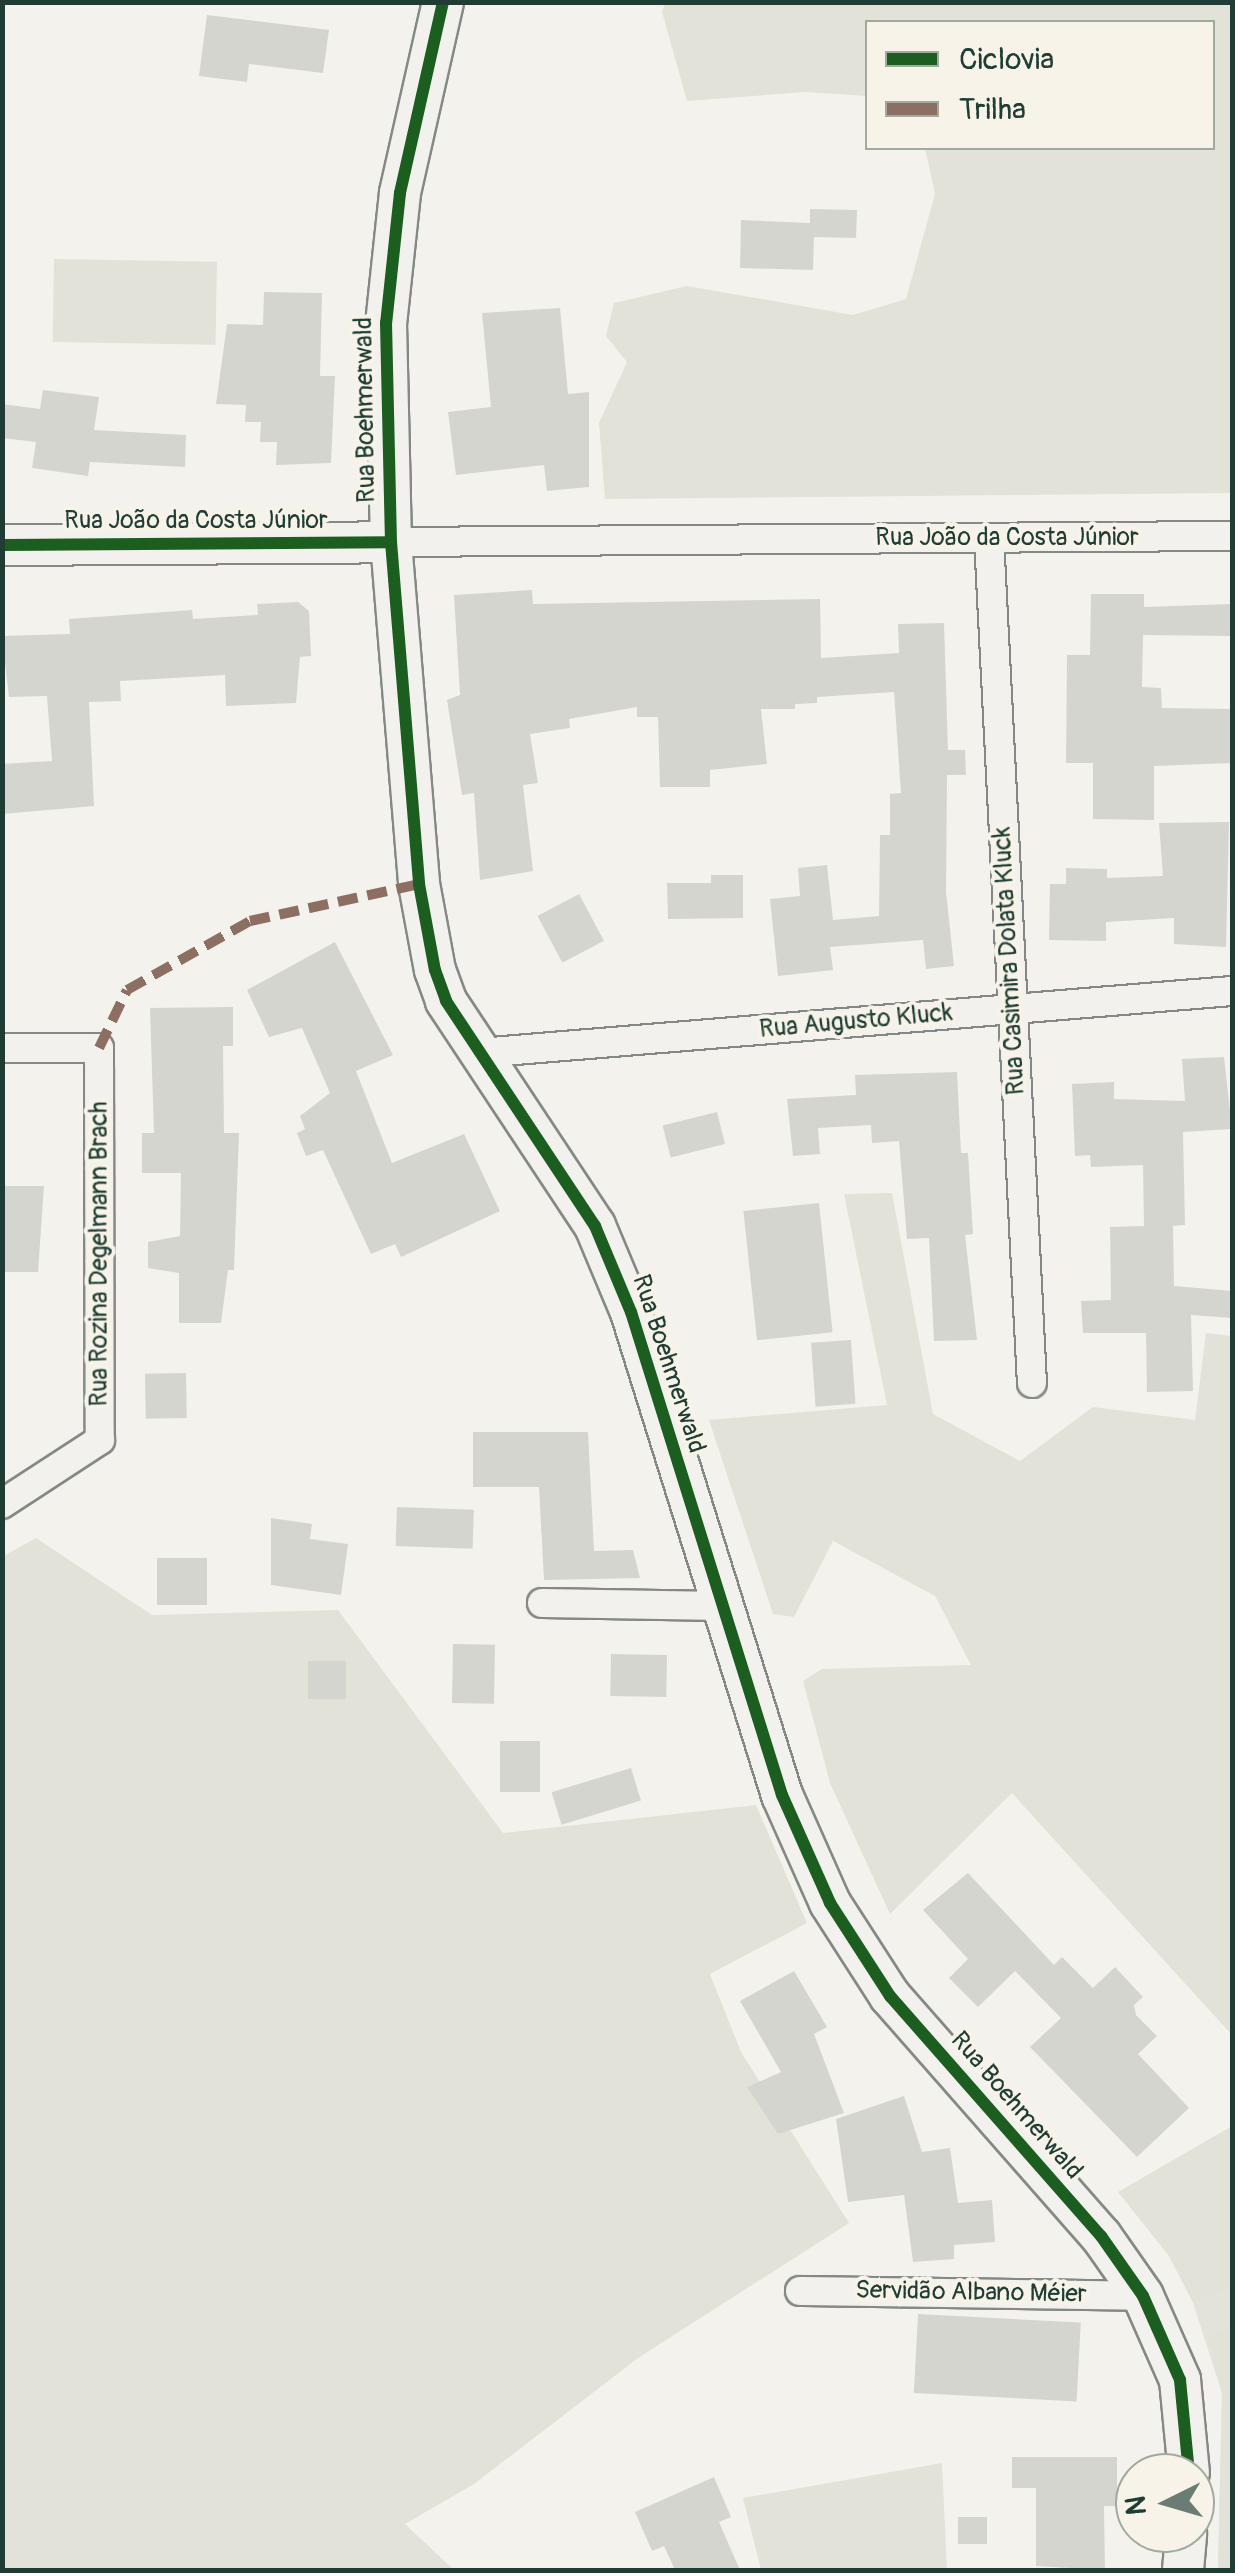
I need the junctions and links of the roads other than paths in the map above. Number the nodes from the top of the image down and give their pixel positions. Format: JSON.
{"nodes":[{"id":1,"x":443,"y":2,"type":"edge"},
{"id":2,"x":1232,"y":536,"type":"edge"},
{"id":3,"x":989,"y":538,"type":"junction"},
{"id":4,"x":391,"y":542,"type":"junction"},
{"id":5,"x":2,"y":545,"type":"edge"},
{"id":6,"x":1232,"y":991,"type":"edge"},
{"id":7,"x":1013,"y":1009,"type":"junction"},
{"id":8,"x":2,"y":1048,"type":"edge"},
{"id":9,"x":479,"y":1053,"type":"junction"},
{"id":10,"x":1032,"y":1384,"type":"dead end"},
{"id":11,"x":2,"y":1504,"type":"edge"},
{"id":12,"x":542,"y":1603,"type":"dead end"},
{"id":13,"x":721,"y":1606,"type":"junction"},
{"id":14,"x":800,"y":2291,"type":"dead end"},
{"id":15,"x":1143,"y":2296,"type":"junction"},
{"id":16,"x":1186,"y":2453,"type":"edge"}],
"edges":[{"from":1,"to":4,"type":"main road","name":"Rua Boehmerwald"},
{"from":2,"to":3,"type":"street","name":"Rua João da Costa Júnior"},
{"from":3,"to":4,"type":"street","name":"Rua João da Costa Júnior"},
{"from":3,"to":7,"type":"street","name":"Rua Casimira Dolata Kluck"},
{"from":4,"to":5,"type":"main road","name":"Rua João da Costa Júnior"},
{"from":4,"to":9,"type":"main road","name":"Rua Boehmerwald"},
{"from":6,"to":7,"type":"street","name":"Rua Augusto Kluck"},
{"from":7,"to":9,"type":"street","name":"Rua Augusto Kluck"},
{"from":7,"to":10,"type":"street","name":"Rua Casimira Dolata Kluck"},
{"from":8,"to":11,"type":"street","name":"Rua Rozina Degelmann Brach"},
{"from":9,"to":13,"type":"main road","name":"Rua Boehmerwald"},
{"from":12,"to":13,"type":"street"},
{"from":13,"to":15,"type":"main road","name":"Rua Boehmerwald"},
{"from":14,"to":15,"type":"street","name":"Servidão Albano Méier"},
{"from":15,"to":16,"type":"main road","name":"Rua Boehmerwald"}]}
